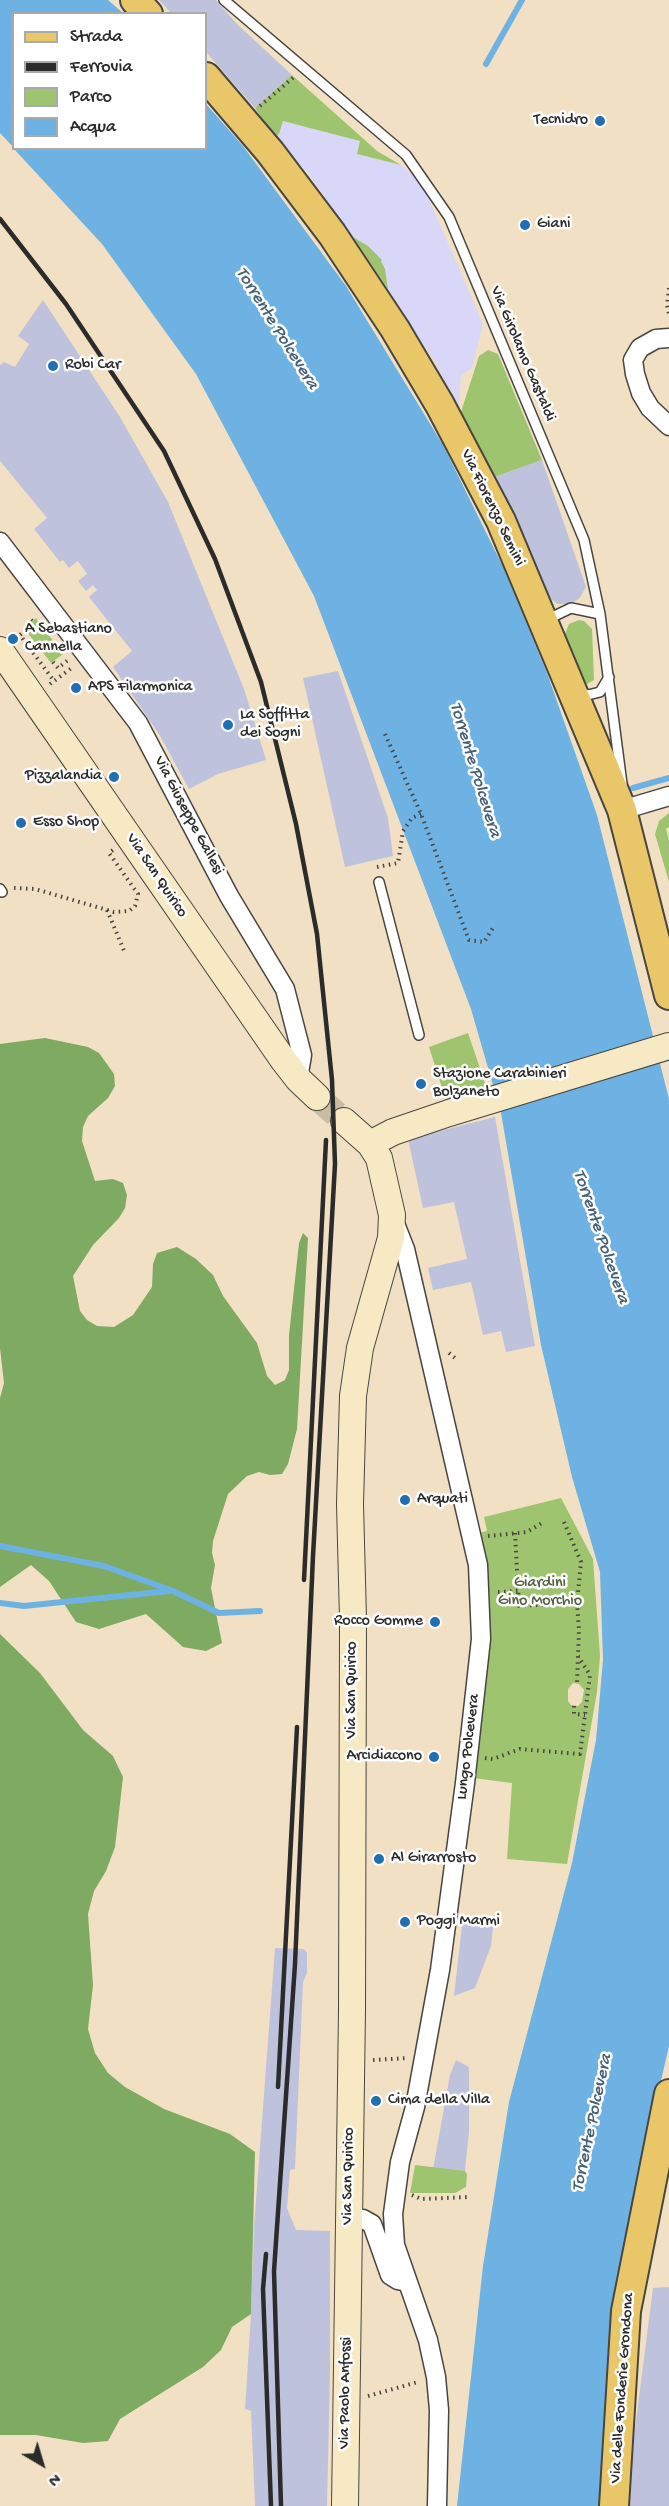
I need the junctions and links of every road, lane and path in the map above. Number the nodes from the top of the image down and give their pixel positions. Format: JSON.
{"nodes":[{"id":1,"x":135,"y":0,"type":"edge"},
{"id":2,"x":224,"y":0,"type":"edge"},
{"id":3,"x":146,"y":12,"type":"edge"},
{"id":4,"x":294,"y":77,"type":"dead end"},
{"id":5,"x":207,"y":78,"type":"edge"},
{"id":6,"x":256,"y":110,"type":"dead end"},
{"id":7,"x":669,"y":288,"type":"edge"},
{"id":8,"x":669,"y":314,"type":"edge"},
{"id":9,"x":669,"y":338,"type":"edge"},
{"id":10,"x":669,"y":426,"type":"edge"},
{"id":11,"x":0,"y":542,"type":"edge"},
{"id":12,"x":600,"y":614,"type":"junction"},
{"id":13,"x":543,"y":621,"type":"junction"},
{"id":14,"x":26,"y":630,"type":"dead end"},
{"id":15,"x":0,"y":650,"type":"edge"},
{"id":16,"x":71,"y":658,"type":"dead end"},
{"id":17,"x":53,"y":662,"type":"dead end"},
{"id":18,"x":70,"y":669,"type":"dead end"},
{"id":19,"x":609,"y":677,"type":"junction"},
{"id":20,"x":54,"y":681,"type":"junction"},
{"id":21,"x":47,"y":687,"type":"dead end"},
{"id":22,"x":572,"y":689,"type":"junction"},
{"id":23,"x":385,"y":734,"type":"dead end"},
{"id":24,"x":669,"y":796,"type":"edge"},
{"id":25,"x":622,"y":810,"type":"junction"},
{"id":26,"x":421,"y":814,"type":"junction"},
{"id":27,"x":110,"y":853,"type":"dead end"},
{"id":28,"x":374,"y":868,"type":"dead end"},
{"id":29,"x":379,"y":882,"type":"dead end"},
{"id":30,"x":35,"y":889,"type":"dead end"},
{"id":31,"x":107,"y":910,"type":"junction"},
{"id":32,"x":493,"y":928,"type":"dead end"},
{"id":33,"x":125,"y":953,"type":"dead end"},
{"id":34,"x":669,"y":995,"type":"edge"},
{"id":35,"x":419,"y":1035,"type":"dead end"},
{"id":36,"x":663,"y":1048,"type":"edge"},
{"id":37,"x":298,"y":1079,"type":"junction"},
{"id":38,"x":317,"y":1097,"type":"tunnel mouth"},
{"id":39,"x":344,"y":1121,"type":"tunnel mouth"},
{"id":40,"x":370,"y":1144,"type":"junction"},
{"id":41,"x":392,"y":1215,"type":"junction"},
{"id":42,"x":564,"y":1522,"type":"dead end"},
{"id":43,"x":542,"y":1523,"type":"dead end"},
{"id":44,"x":515,"y":1533,"type":"junction"},
{"id":45,"x":481,"y":1537,"type":"dead end"},
{"id":46,"x":518,"y":1591,"type":"junction"},
{"id":47,"x":498,"y":1592,"type":"dead end"},
{"id":48,"x":577,"y":1603,"type":"junction"},
{"id":49,"x":578,"y":1656,"type":"junction"},
{"id":50,"x":577,"y":1683,"type":"dead end"},
{"id":51,"x":574,"y":1706,"type":"dead end"},
{"id":52,"x":585,"y":1715,"type":"junction"},
{"id":53,"x":493,"y":1759,"type":"dead end"},
{"id":54,"x":423,"y":2058,"type":"junction"},
{"id":55,"x":351,"y":2061,"type":"junction"},
{"id":56,"x":669,"y":2094,"type":"edge"},
{"id":57,"x":396,"y":2193,"type":"junction"},
{"id":58,"x":469,"y":2197,"type":"dead end"},
{"id":59,"x":348,"y":2219,"type":"junction"},
{"id":60,"x":347,"y":2281,"type":"joint"},
{"id":61,"x":407,"y":2282,"type":"junction"},
{"id":62,"x":436,"y":2377,"type":"junction"},
{"id":63,"x":346,"y":2402,"type":"junction"},
{"id":64,"x":345,"y":2506,"type":"edge"},
{"id":65,"x":437,"y":2506,"type":"edge"},
{"id":66,"x":614,"y":2506,"type":"edge"}],
"edges":[{"from":1,"to":3,"type":"main road"},
{"from":2,"to":12,"type":"lane","name":"Via Girolamo Gastaldi"},
{"from":4,"to":6,"type":"path"},
{"from":5,"to":13,"type":"main road","name":"Via Fiorenzo Semini"},
{"from":7,"to":8,"type":"path"},
{"from":9,"to":10,"type":"street"},
{"from":11,"to":37,"type":"street","name":"Via Giuseppe Gallesi"},
{"from":12,"to":13,"type":"lane"},
{"from":12,"to":19,"type":"lane","name":"Via Girolamo Gastaldi"},
{"from":13,"to":22,"type":"main road","name":"Via Fiorenzo Semini"},
{"from":14,"to":20,"type":"path"},
{"from":15,"to":37,"type":"main road","name":"Via San Quirico"},
{"from":16,"to":17,"type":"path"},
{"from":18,"to":20,"type":"path"},
{"from":19,"to":22,"type":"lane"},
{"from":19,"to":25,"type":"lane","name":"Via Girolamo Gastaldi"},
{"from":20,"to":21,"type":"path"},
{"from":22,"to":25,"type":"main road","name":"Via Fiorenzo Semini"},
{"from":23,"to":26,"type":"path"},
{"from":24,"to":25,"type":"street"},
{"from":25,"to":34,"type":"main road","name":"Via Fiorenzo Semini"},
{"from":26,"to":28,"type":"path"},
{"from":26,"to":32,"type":"path"},
{"from":27,"to":31,"type":"path"},
{"from":29,"to":35,"type":"lane"},
{"from":30,"to":31,"type":"path"},
{"from":31,"to":33,"type":"path"},
{"from":36,"to":40,"type":"main road"},
{"from":37,"to":38,"type":"main road","name":"Via San Quirico"},
{"from":39,"to":40,"type":"main road","name":"Via San Quirico"},
{"from":40,"to":41,"type":"main road","name":"Via San Quirico"},
{"from":41,"to":54,"type":"street","name":"Lungo Polcevera"},
{"from":41,"to":55,"type":"main road","name":"Via San Quirico"},
{"from":42,"to":48,"type":"path"},
{"from":43,"to":44,"type":"path"},
{"from":44,"to":45,"type":"path"},
{"from":44,"to":46,"type":"path"},
{"from":46,"to":47,"type":"path"},
{"from":46,"to":48,"type":"path"},
{"from":48,"to":49,"type":"path"},
{"from":49,"to":50,"type":"path"},
{"from":49,"to":52,"type":"path"},
{"from":51,"to":52,"type":"path"},
{"from":52,"to":53,"type":"path"},
{"from":54,"to":55,"type":"path"},
{"from":54,"to":57,"type":"street","name":"Lungo Polcevera"},
{"from":55,"to":59,"type":"main road","name":"Via San Quirico"},
{"from":56,"to":66,"type":"main road","name":"Via delle Fonderie Grondona"},
{"from":57,"to":58,"type":"path"},
{"from":57,"to":61,"type":"street","name":"Lungo Polcevera"},
{"from":59,"to":60,"type":"main road","name":"Via San Quirico"},
{"from":59,"to":61,"type":"street","name":"Lungo Polcevera"},
{"from":60,"to":63,"type":"main road","name":"Via Paolo Anfossi"},
{"from":61,"to":62,"type":"street","name":"Lungo Polcevera"},
{"from":62,"to":63,"type":"path"},
{"from":62,"to":65,"type":"street","name":"Lungo Polcevera"},
{"from":63,"to":64,"type":"main road","name":"Via Paolo Anfossi"}]}
